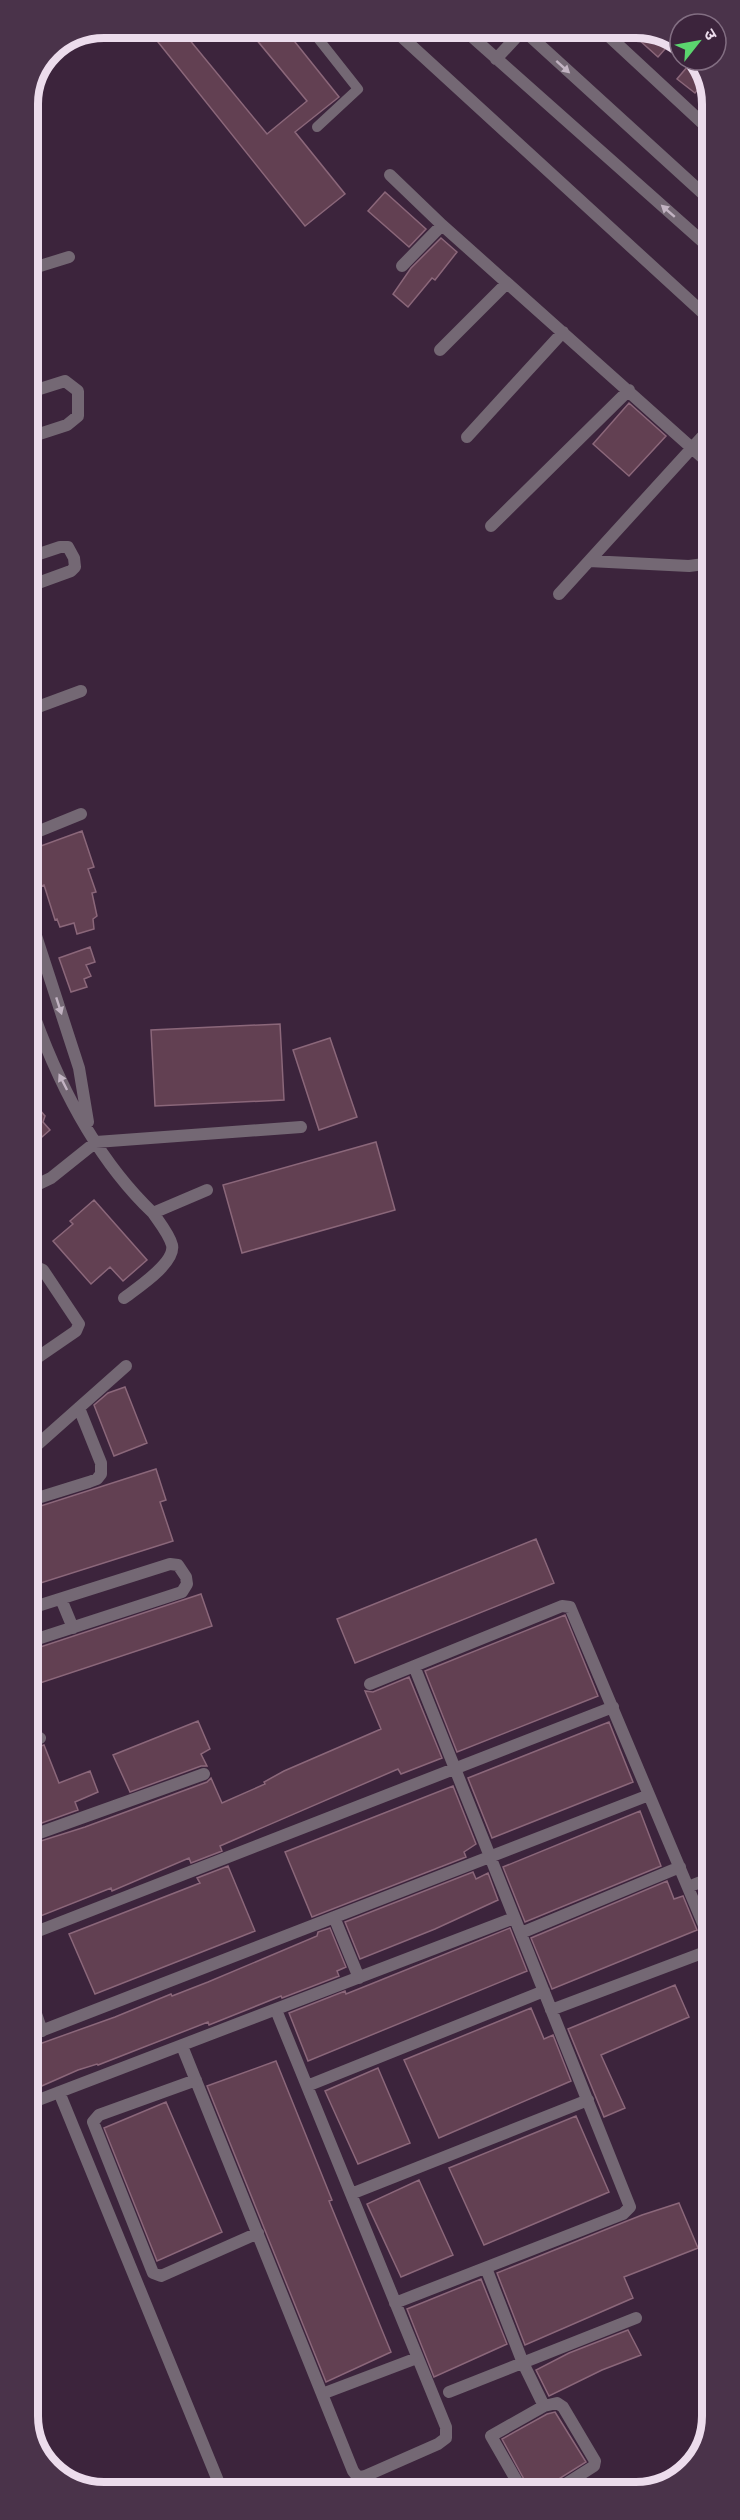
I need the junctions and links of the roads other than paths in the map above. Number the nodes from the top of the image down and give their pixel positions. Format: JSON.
{"nodes":[{"id":1,"x":318,"y":38,"type":"edge"},
{"id":2,"x":403,"y":38,"type":"edge"},
{"id":3,"x":473,"y":38,"type":"edge"},
{"id":4,"x":514,"y":38,"type":"edge"},
{"id":5,"x":531,"y":38,"type":"edge"},
{"id":6,"x":611,"y":38,"type":"edge"},
{"id":7,"x":496,"y":59,"type":"junction"},
{"id":8,"x":702,"y":118,"type":"edge"},
{"id":9,"x":317,"y":127,"type":"dead end"},
{"id":10,"x":390,"y":176,"type":"dead end"},
{"id":11,"x":702,"y":194,"type":"edge"},
{"id":12,"x":442,"y":225,"type":"junction"},
{"id":13,"x":702,"y":241,"type":"edge"},
{"id":14,"x":69,"y":257,"type":"dead end"},
{"id":15,"x":402,"y":266,"type":"dead end"},
{"id":16,"x":38,"y":267,"type":"edge"},
{"id":17,"x":507,"y":283,"type":"junction"},
{"id":18,"x":702,"y":312,"type":"edge"},
{"id":19,"x":563,"y":332,"type":"junction"},
{"id":20,"x":440,"y":350,"type":"dead end"},
{"id":21,"x":38,"y":390,"type":"edge"},
{"id":22,"x":629,"y":390,"type":"junction"},
{"id":23,"x":38,"y":434,"type":"edge"},
{"id":24,"x":467,"y":437,"type":"dead end"},
{"id":25,"x":702,"y":437,"type":"edge"},
{"id":26,"x":693,"y":447,"type":"junction"},
{"id":27,"x":702,"y":456,"type":"edge"},
{"id":28,"x":491,"y":526,"type":"dead end"},
{"id":29,"x":38,"y":554,"type":"edge"},
{"id":30,"x":589,"y":561,"type":"junction"},
{"id":31,"x":702,"y":564,"type":"edge"},
{"id":32,"x":38,"y":583,"type":"edge"},
{"id":33,"x":559,"y":594,"type":"dead end"},
{"id":34,"x":81,"y":691,"type":"dead end"},
{"id":35,"x":38,"y":707,"type":"edge"},
{"id":36,"x":81,"y":814,"type":"dead end"},
{"id":37,"x":38,"y":832,"type":"edge"},
{"id":38,"x":38,"y":950,"type":"edge"},
{"id":39,"x":38,"y":1028,"type":"edge"},
{"id":40,"x":301,"y":1127,"type":"dead end"},
{"id":41,"x":93,"y":1138,"type":"junction"},
{"id":42,"x":38,"y":1184,"type":"edge"},
{"id":43,"x":207,"y":1190,"type":"dead end"},
{"id":44,"x":153,"y":1213,"type":"junction"},
{"id":45,"x":38,"y":1268,"type":"edge"},
{"id":46,"x":124,"y":1298,"type":"dead end"},
{"id":47,"x":38,"y":1357,"type":"edge"},
{"id":48,"x":126,"y":1366,"type":"dead end"},
{"id":49,"x":79,"y":1408,"type":"junction"},
{"id":50,"x":38,"y":1444,"type":"edge"},
{"id":51,"x":38,"y":1498,"type":"edge"},
{"id":52,"x":61,"y":1599,"type":"junction"},
{"id":53,"x":38,"y":1606,"type":"edge"},
{"id":54,"x":73,"y":1628,"type":"junction"},
{"id":55,"x":38,"y":1639,"type":"edge"},
{"id":56,"x":414,"y":1666,"type":"junction"},
{"id":57,"x":370,"y":1684,"type":"dead end"},
{"id":58,"x":613,"y":1707,"type":"junction"},
{"id":59,"x":454,"y":1768,"type":"junction"},
{"id":60,"x":204,"y":1773,"type":"dead end"},
{"id":61,"x":650,"y":1795,"type":"junction"},
{"id":62,"x":38,"y":1833,"type":"edge"},
{"id":63,"x":490,"y":1857,"type":"junction"},
{"id":64,"x":680,"y":1867,"type":"junction"},
{"id":65,"x":702,"y":1881,"type":"edge"},
{"id":66,"x":688,"y":1887,"type":"junction"},
{"id":67,"x":334,"y":1917,"type":"junction"},
{"id":68,"x":514,"y":1918,"type":"junction"},
{"id":69,"x":702,"y":1921,"type":"edge"},
{"id":70,"x":38,"y":1931,"type":"edge"},
{"id":71,"x":521,"y":1933,"type":"junction"},
{"id":72,"x":702,"y":1952,"type":"edge"},
{"id":73,"x":359,"y":1978,"type":"junction"},
{"id":74,"x":544,"y":1991,"type":"junction"},
{"id":75,"x":276,"y":2010,"type":"junction"},
{"id":76,"x":551,"y":2010,"type":"junction"},
{"id":77,"x":38,"y":2020,"type":"edge"},
{"id":78,"x":42,"y":2031,"type":"junction"},
{"id":79,"x":38,"y":2032,"type":"edge"},
{"id":80,"x":183,"y":2046,"type":"junction"},
{"id":81,"x":196,"y":2079,"type":"junction"},
{"id":82,"x":307,"y":2086,"type":"junction"},
{"id":83,"x":59,"y":2092,"type":"junction"},
{"id":84,"x":38,"y":2100,"type":"edge"},
{"id":85,"x":588,"y":2100,"type":"junction"},
{"id":86,"x":351,"y":2194,"type":"junction"},
{"id":87,"x":258,"y":2233,"type":"junction"},
{"id":88,"x":486,"y":2268,"type":"junction"},
{"id":89,"x":395,"y":2303,"type":"junction"},
{"id":90,"x":636,"y":2318,"type":"dead end"},
{"id":91,"x":417,"y":2358,"type":"junction"},
{"id":92,"x":523,"y":2363,"type":"junction"},
{"id":93,"x":449,"y":2392,"type":"dead end"},
{"id":94,"x":322,"y":2394,"type":"junction"},
{"id":95,"x":544,"y":2406,"type":"junction"},
{"id":96,"x":219,"y":2482,"type":"edge"},
{"id":97,"x":517,"y":2482,"type":"edge"},
{"id":98,"x":569,"y":2482,"type":"edge"}],
"edges":[{"from":1,"to":9,"type":"lane"},
{"from":2,"to":18,"type":"street"},
{"from":3,"to":7,"type":"street"},
{"from":4,"to":7,"type":"street"},
{"from":5,"to":11,"type":"street","one_way":true},
{"from":6,"to":8,"type":"street"},
{"from":13,"to":7,"type":"street","one_way":true},
{"from":10,"to":12,"type":"street"},
{"from":12,"to":15,"type":"street"},
{"from":12,"to":17,"type":"street"},
{"from":14,"to":16,"type":"street"},
{"from":17,"to":19,"type":"street"},
{"from":17,"to":20,"type":"street"},
{"from":19,"to":22,"type":"street"},
{"from":19,"to":24,"type":"street"},
{"from":21,"to":23,"type":"street"},
{"from":22,"to":26,"type":"street"},
{"from":22,"to":28,"type":"street"},
{"from":25,"to":26,"type":"street"},
{"from":26,"to":27,"type":"street"},
{"from":26,"to":30,"type":"street"},
{"from":29,"to":32,"type":"street"},
{"from":30,"to":31,"type":"street"},
{"from":30,"to":33,"type":"street"},
{"from":34,"to":35,"type":"street"},
{"from":36,"to":37,"type":"street"},
{"from":38,"to":41,"type":"street","one_way":true},
{"from":41,"to":39,"type":"street","one_way":true},
{"from":40,"to":41,"type":"street"},
{"from":41,"to":42,"type":"street"},
{"from":41,"to":44,"type":"street"},
{"from":43,"to":44,"type":"street"},
{"from":44,"to":46,"type":"street"},
{"from":45,"to":47,"type":"street"},
{"from":48,"to":49,"type":"street"},
{"from":49,"to":50,"type":"street"},
{"from":49,"to":51,"type":"street"},
{"from":52,"to":53,"type":"street"},
{"from":52,"to":54,"type":"street"},
{"from":52,"to":54,"type":"street"},
{"from":54,"to":55,"type":"street"},
{"from":56,"to":57,"type":"street"},
{"from":56,"to":58,"type":"street"},
{"from":56,"to":59,"type":"street"},
{"from":58,"to":59,"type":"street"},
{"from":58,"to":61,"type":"street"},
{"from":59,"to":63,"type":"street"},
{"from":59,"to":70,"type":"street"},
{"from":60,"to":62,"type":"street"},
{"from":61,"to":63,"type":"street"},
{"from":61,"to":64,"type":"street"},
{"from":63,"to":67,"type":"street"},
{"from":63,"to":68,"type":"street"},
{"from":64,"to":66,"type":"street"},
{"from":64,"to":71,"type":"street"},
{"from":65,"to":66,"type":"street"},
{"from":66,"to":69,"type":"street"},
{"from":67,"to":73,"type":"street"},
{"from":67,"to":78,"type":"street"},
{"from":68,"to":71,"type":"street"},
{"from":68,"to":73,"type":"street"},
{"from":71,"to":74,"type":"street"},
{"from":72,"to":76,"type":"street"},
{"from":73,"to":75,"type":"street"},
{"from":74,"to":76,"type":"street"},
{"from":74,"to":82,"type":"street"},
{"from":75,"to":80,"type":"street"},
{"from":75,"to":82,"type":"street"},
{"from":76,"to":85,"type":"street"},
{"from":77,"to":78,"type":"street"},
{"from":78,"to":79,"type":"street"},
{"from":80,"to":81,"type":"street"},
{"from":80,"to":83,"type":"street"},
{"from":81,"to":87,"type":"street"},
{"from":81,"to":87,"type":"street"},
{"from":82,"to":86,"type":"street"},
{"from":83,"to":84,"type":"street"},
{"from":83,"to":96,"type":"street"},
{"from":85,"to":86,"type":"street"},
{"from":85,"to":88,"type":"street"},
{"from":86,"to":89,"type":"street"},
{"from":87,"to":94,"type":"street"},
{"from":88,"to":89,"type":"street"},
{"from":88,"to":92,"type":"street"},
{"from":89,"to":91,"type":"street"},
{"from":90,"to":92,"type":"street"},
{"from":91,"to":94,"type":"street"},
{"from":91,"to":94,"type":"street"},
{"from":92,"to":93,"type":"street"},
{"from":92,"to":95,"type":"street"},
{"from":95,"to":97,"type":"street"},
{"from":95,"to":98,"type":"street"}]}
